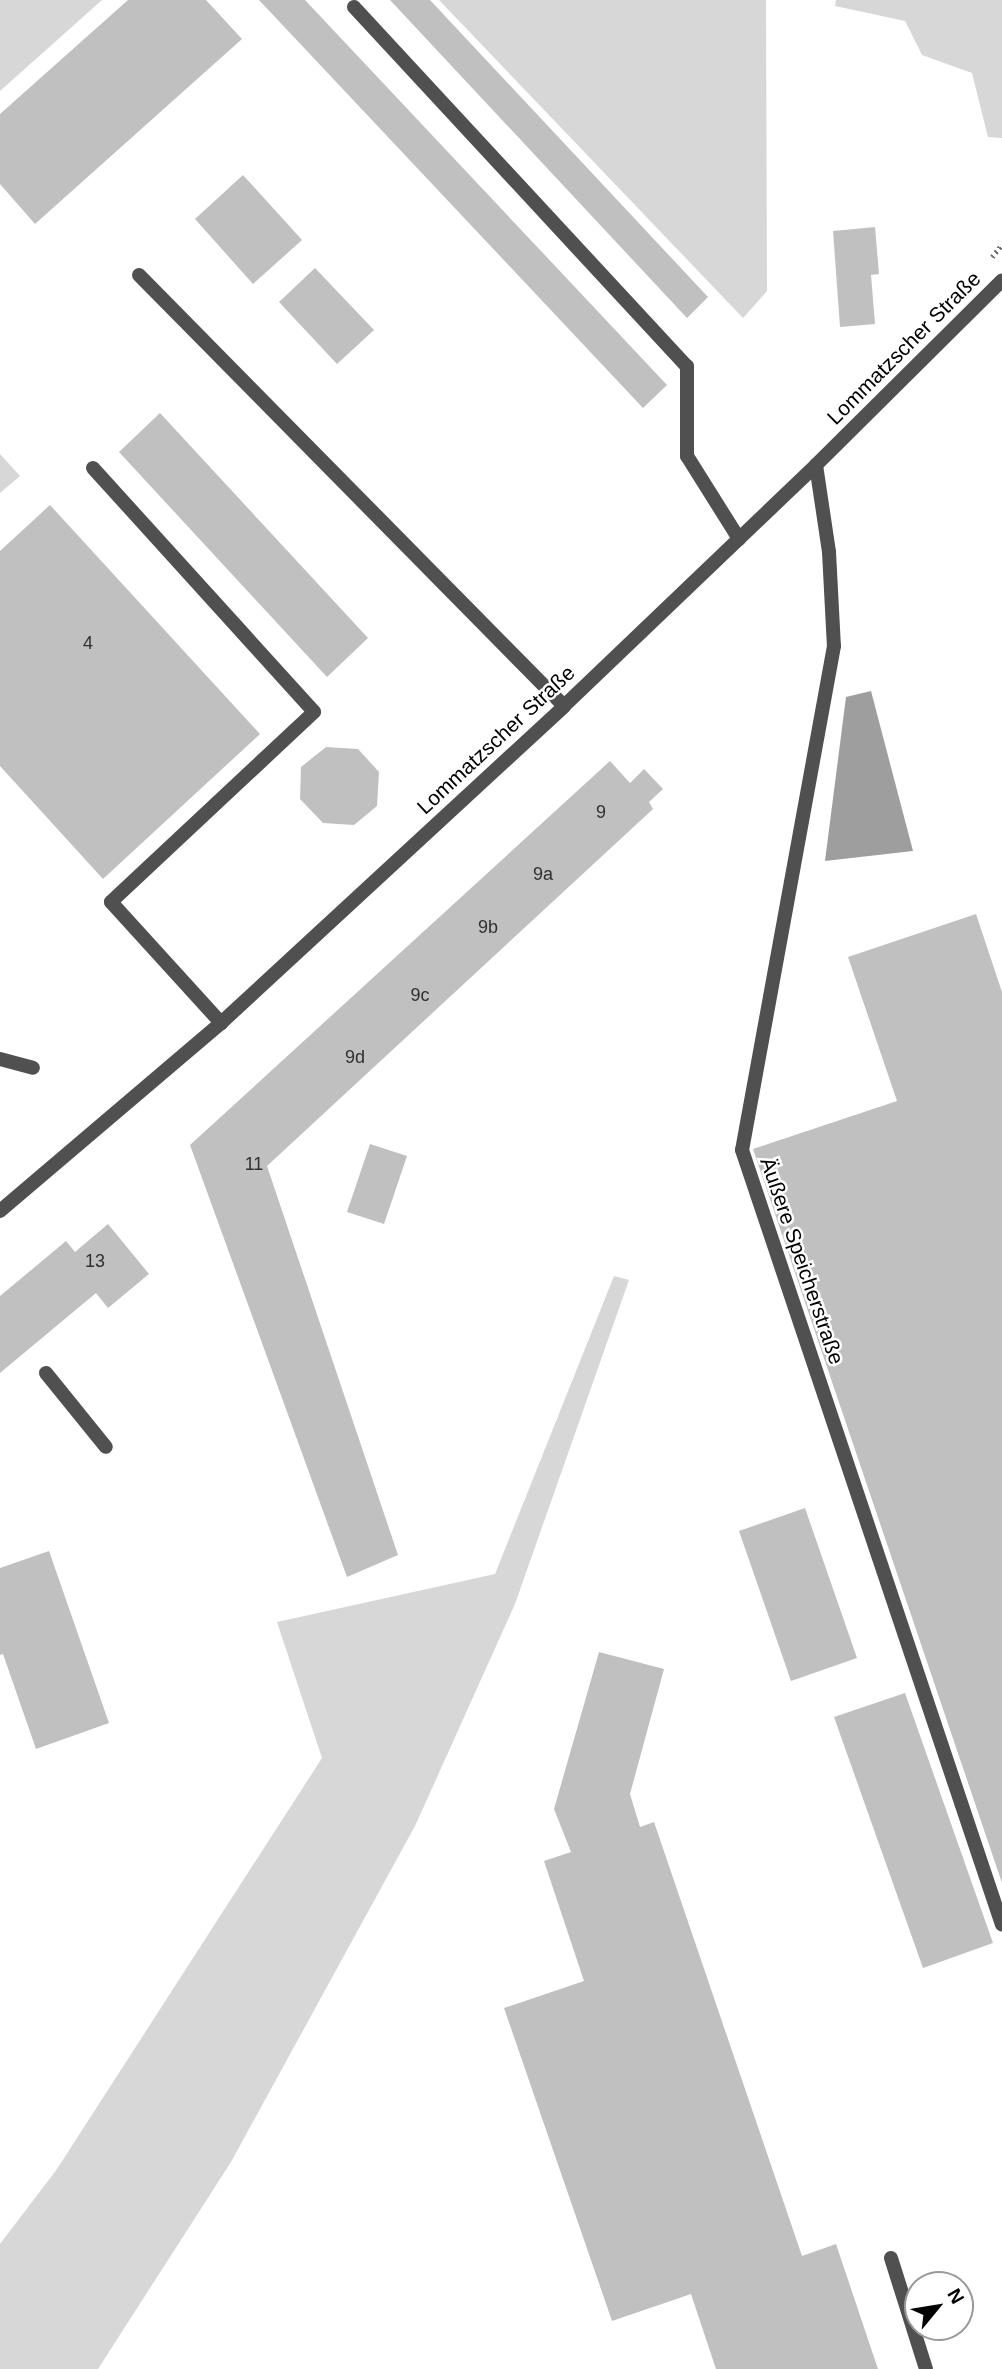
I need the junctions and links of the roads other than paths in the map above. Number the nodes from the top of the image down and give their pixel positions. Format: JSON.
{"nodes":[{"id":1,"x":354,"y":7,"type":"dead end"},
{"id":2,"x":139,"y":275,"type":"dead end"},
{"id":3,"x":1002,"y":280,"type":"edge"},
{"id":4,"x":816,"y":465,"type":"junction"},
{"id":5,"x":93,"y":468,"type":"dead end"},
{"id":6,"x":739,"y":539,"type":"junction"},
{"id":7,"x":564,"y":706,"type":"junction"},
{"id":8,"x":221,"y":1023,"type":"junction"},
{"id":9,"x":0,"y":1059,"type":"edge"},
{"id":10,"x":33,"y":1068,"type":"dead end"},
{"id":11,"x":0,"y":1211,"type":"edge"},
{"id":12,"x":46,"y":1373,"type":"dead end"},
{"id":13,"x":106,"y":1447,"type":"dead end"},
{"id":14,"x":1002,"y":1925,"type":"edge"},
{"id":15,"x":891,"y":2258,"type":"dead end"},
{"id":16,"x":926,"y":2369,"type":"edge"}],
"edges":[{"from":1,"to":6,"type":"street"},
{"from":2,"to":7,"type":"street"},
{"from":3,"to":4,"type":"street","name":"Lommatzscher Straße"},
{"from":4,"to":6,"type":"street","name":"Lommatzscher Straße"},
{"from":4,"to":14,"type":"street","name":"Äußere Speicherstraße"},
{"from":5,"to":8,"type":"street"},
{"from":6,"to":7,"type":"street","name":"Lommatzscher Straße"},
{"from":7,"to":8,"type":"street","name":"Lommatzscher Straße"},
{"from":8,"to":11,"type":"street","name":"Lommatzscher Straße"},
{"from":9,"to":10,"type":"street"},
{"from":12,"to":13,"type":"street"},
{"from":15,"to":16,"type":"street"}]}
